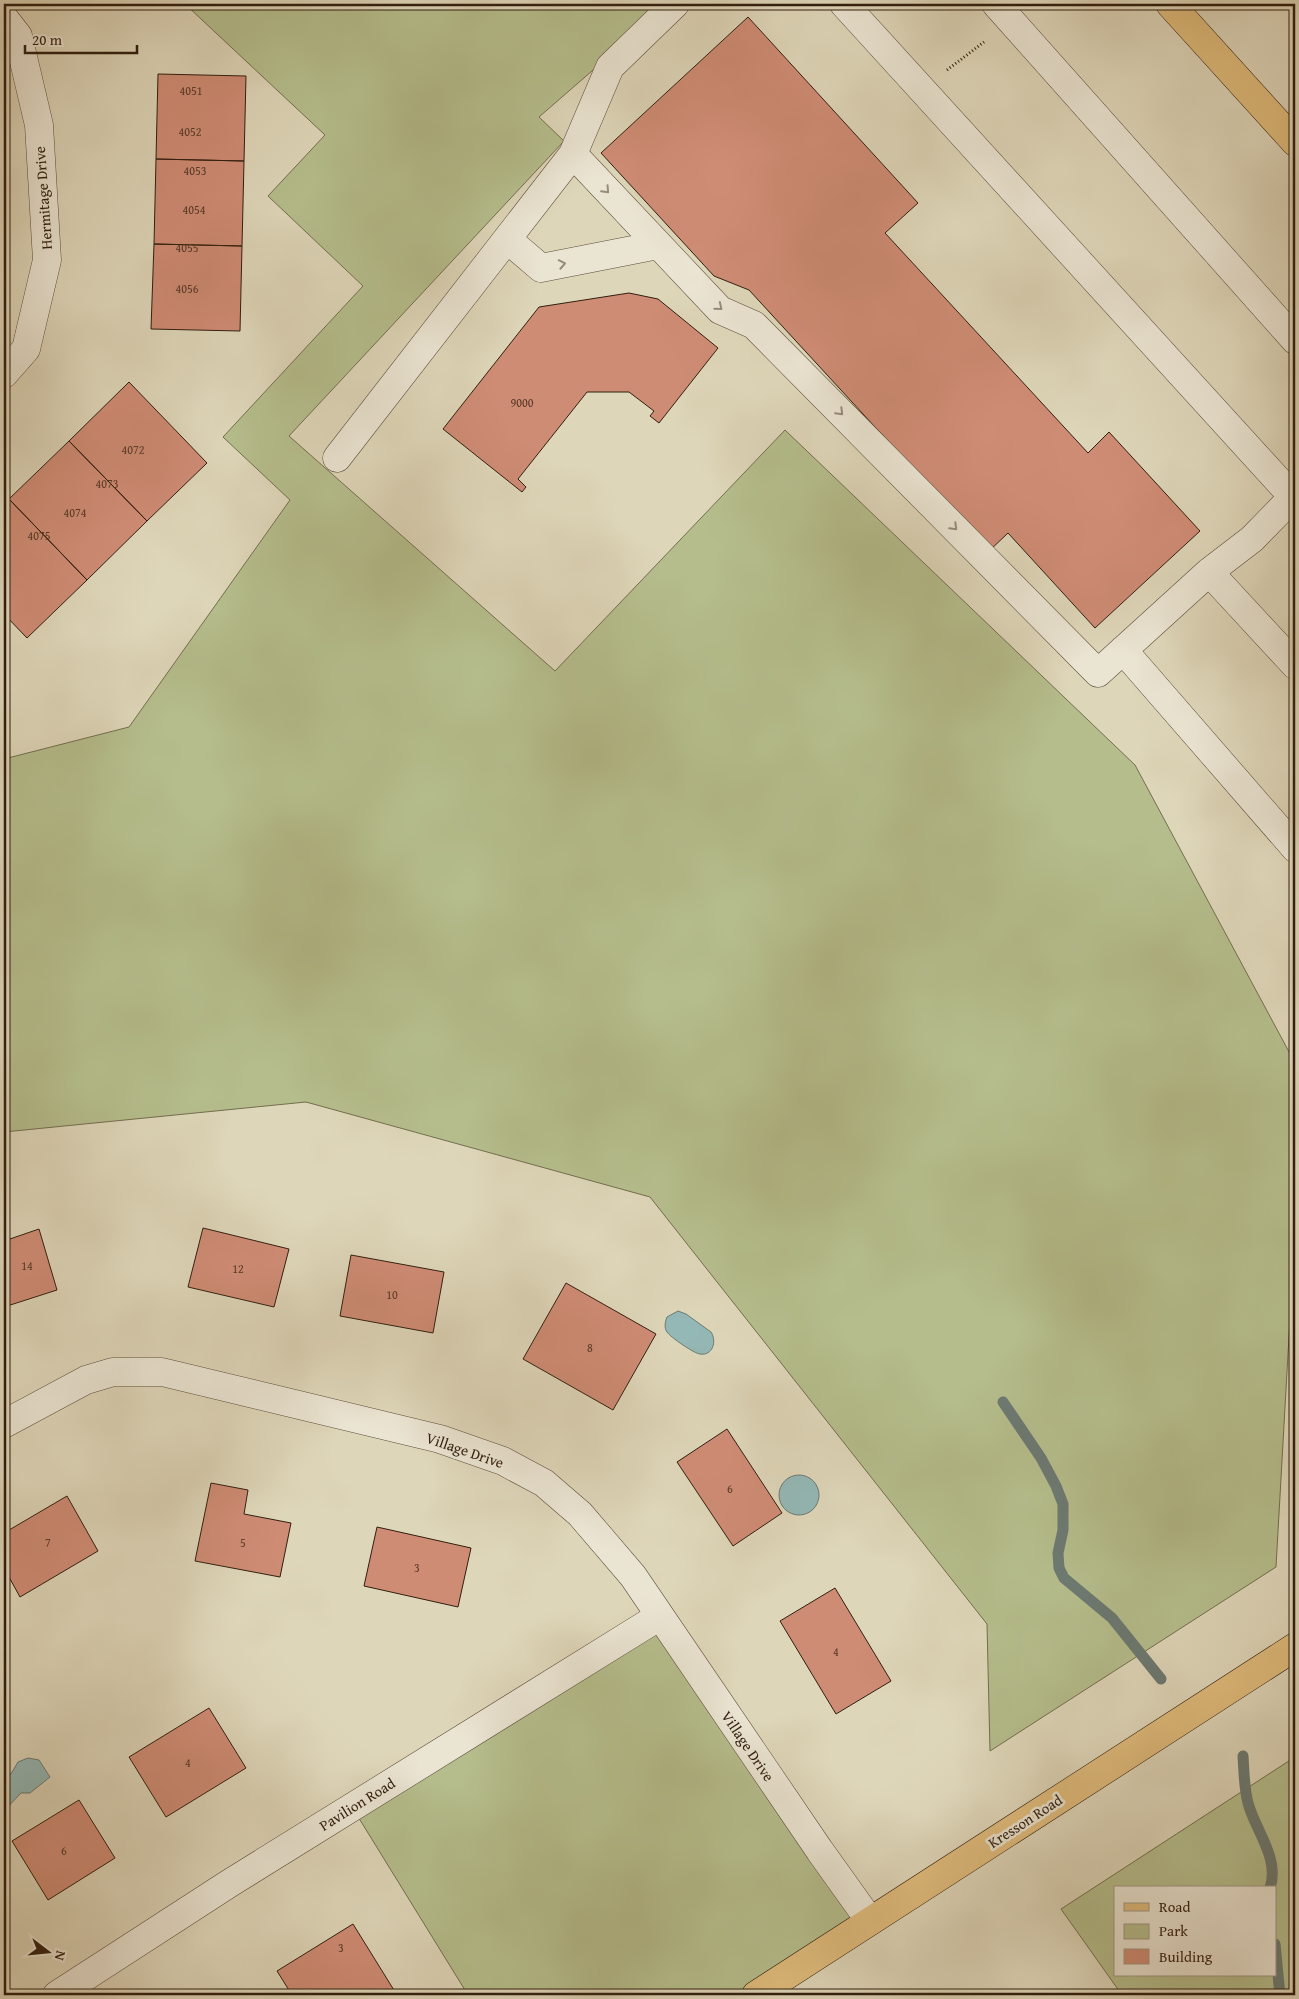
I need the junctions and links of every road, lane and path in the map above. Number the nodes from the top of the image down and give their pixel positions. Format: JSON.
{"nodes":[{"id":1,"x":675,"y":4,"type":"edge"},
{"id":2,"x":844,"y":4,"type":"edge"},
{"id":3,"x":1170,"y":4,"type":"edge"},
{"id":4,"x":1004,"y":12,"type":"edge"},
{"id":5,"x":4,"y":18,"type":"edge"},
{"id":6,"x":916,"y":82,"type":"junction"},
{"id":7,"x":1295,"y":142,"type":"edge"},
{"id":8,"x":572,"y":154,"type":"junction"},
{"id":9,"x":507,"y":239,"type":"junction"},
{"id":10,"x":658,"y":245,"type":"junction"},
{"id":11,"x":1295,"y":340,"type":"edge"},
{"id":12,"x":4,"y":374,"type":"edge"},
{"id":13,"x":337,"y":458,"type":"dead end"},
{"id":14,"x":1295,"y":497,"type":"edge"},
{"id":15,"x":1210,"y":572,"type":"junction"},
{"id":16,"x":1123,"y":650,"type":"junction"},
{"id":17,"x":1295,"y":665,"type":"edge"},
{"id":18,"x":1295,"y":848,"type":"edge"},
{"id":19,"x":4,"y":1424,"type":"edge"},
{"id":20,"x":660,"y":1616,"type":"junction"},
{"id":21,"x":1295,"y":1647,"type":"edge"},
{"id":22,"x":870,"y":1921,"type":"junction"},
{"id":23,"x":57,"y":1995,"type":"edge"},
{"id":24,"x":756,"y":1995,"type":"edge"}],
"edges":[{"from":1,"to":8,"type":"street"},
{"from":2,"to":6,"type":"street"},
{"from":3,"to":7,"type":"main road"},
{"from":4,"to":6,"type":"path"},
{"from":4,"to":11,"type":"street"},
{"from":5,"to":12,"type":"street","name":"Hermitage Drive"},
{"from":6,"to":14,"type":"street"},
{"from":8,"to":9,"type":"street"},
{"from":8,"to":10,"type":"street","one_way":true},
{"from":9,"to":10,"type":"street","one_way":true},
{"from":9,"to":13,"type":"street"},
{"from":10,"to":16,"type":"street","one_way":true},
{"from":14,"to":15,"type":"street"},
{"from":15,"to":16,"type":"street"},
{"from":15,"to":17,"type":"street"},
{"from":16,"to":18,"type":"street"},
{"from":19,"to":20,"type":"street","name":"Village Drive"},
{"from":20,"to":22,"type":"street","name":"Village Drive"},
{"from":20,"to":23,"type":"street","name":"Pavilion Road"},
{"from":21,"to":22,"type":"main road","name":"Kresson Road"},
{"from":22,"to":24,"type":"main road","name":"Kresson Road"}]}
